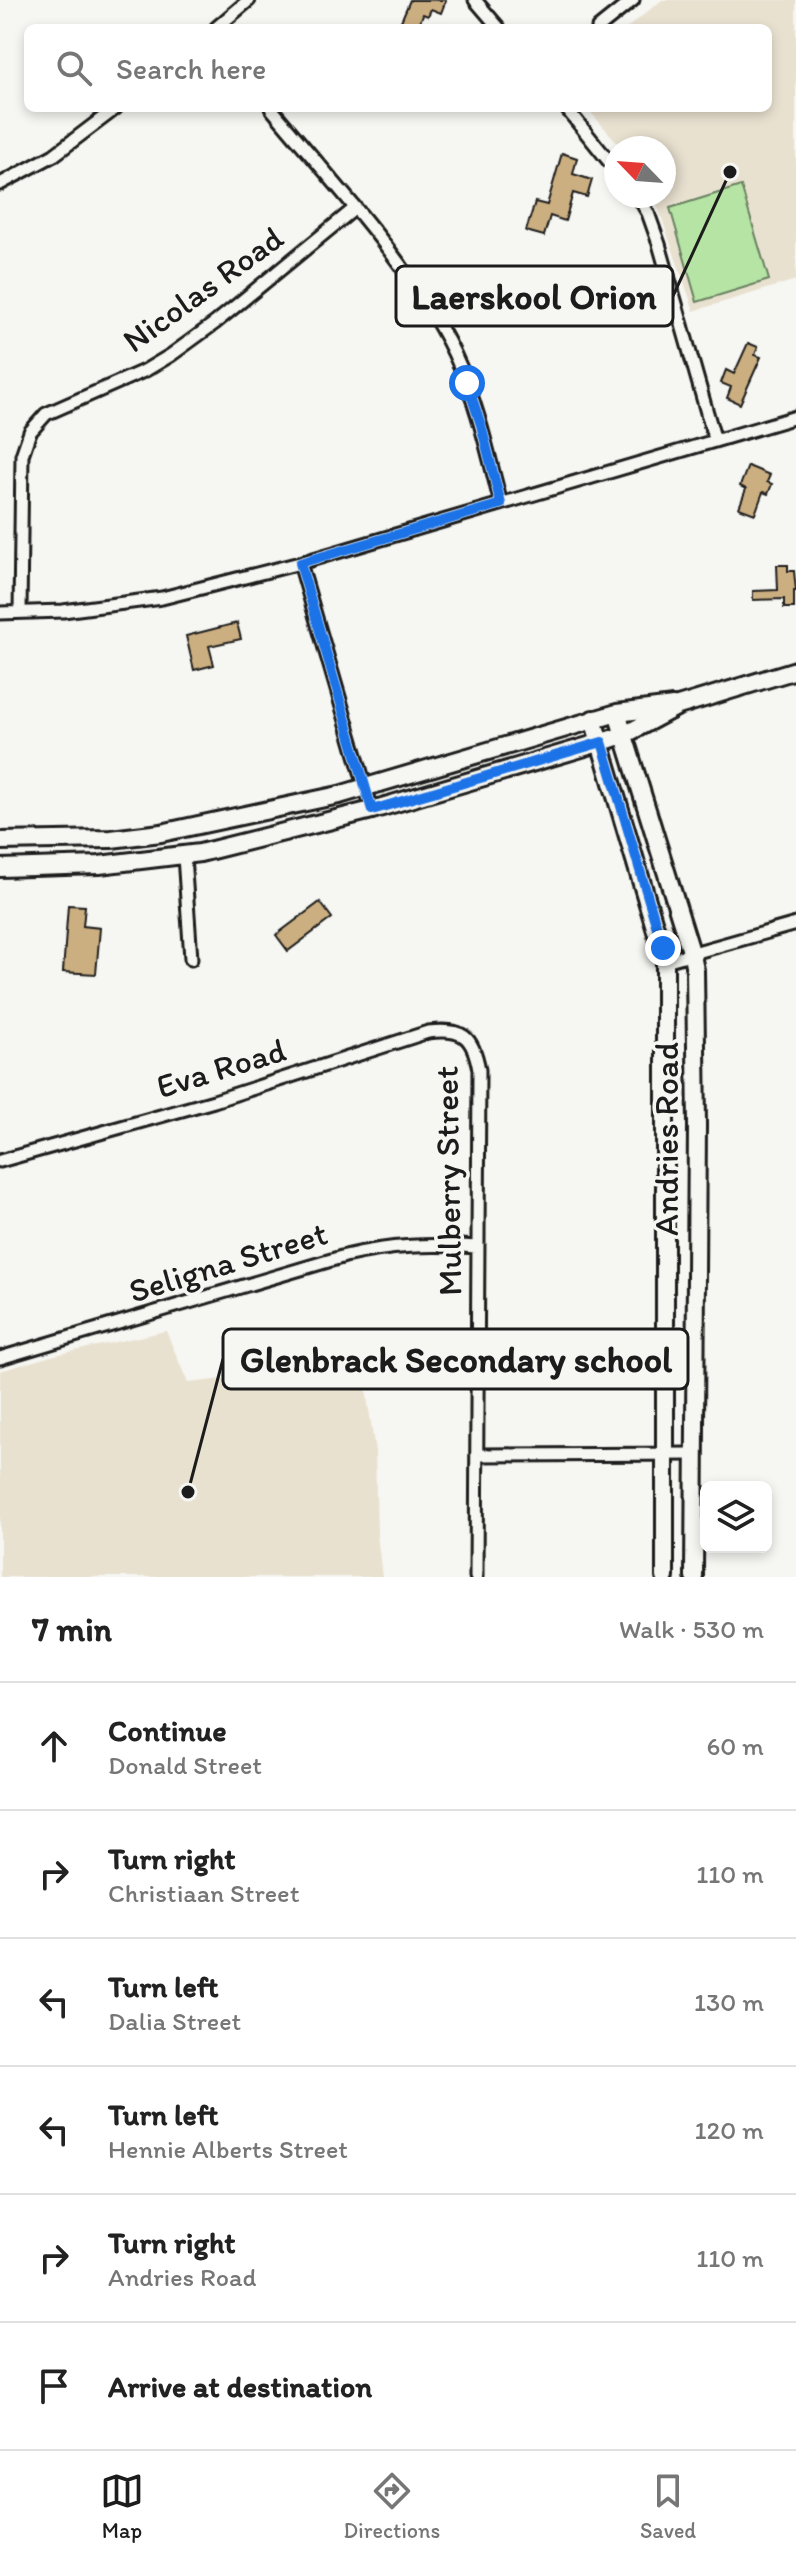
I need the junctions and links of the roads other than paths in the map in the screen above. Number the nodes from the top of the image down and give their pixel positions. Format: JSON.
{"nodes":[{"id":1,"x":249,"y":0,"type":"edge"},
{"id":2,"x":475,"y":0,"type":"edge"},
{"id":3,"x":633,"y":0,"type":"edge"},
{"id":4,"x":221,"y":24,"type":"edge"},
{"id":5,"x":496,"y":24,"type":"edge"},
{"id":6,"x":603,"y":24,"type":"edge"},
{"id":7,"x":111,"y":112,"type":"edge"},
{"id":8,"x":274,"y":112,"type":"edge"},
{"id":9,"x":569,"y":112,"type":"edge"},
{"id":10,"x":604,"y":155,"type":"edge"},
{"id":11,"x":0,"y":184,"type":"edge"},
{"id":12,"x":645,"y":208,"type":"edge"},
{"id":13,"x":354,"y":209,"type":"junction"},
{"id":14,"x":796,"y":417,"type":"edge"},
{"id":15,"x":715,"y":441,"type":"junction"},
{"id":16,"x":501,"y":504,"type":"junction"},
{"id":17,"x":300,"y":563,"type":"junction"},
{"id":18,"x":20,"y":612,"type":"junction"},
{"id":19,"x":0,"y":613,"type":"edge"},
{"id":20,"x":796,"y":670,"type":"edge"},
{"id":21,"x":678,"y":706,"type":"junction"},
{"id":22,"x":617,"y":713,"type":"junction"},
{"id":23,"x":593,"y":719,"type":"junction"},
{"id":24,"x":626,"y":734,"type":"junction"},
{"id":25,"x":602,"y":742,"type":"junction"},
{"id":26,"x":366,"y":788,"type":"junction"},
{"id":27,"x":372,"y":810,"type":"junction"},
{"id":28,"x":0,"y":841,"type":"edge"},
{"id":29,"x":184,"y":856,"type":"junction"},
{"id":30,"x":0,"y":868,"type":"edge"},
{"id":31,"x":796,"y":924,"type":"edge"},
{"id":32,"x":692,"y":955,"type":"junction"},
{"id":33,"x":191,"y":959,"type":"dead end"},
{"id":34,"x":665,"y":961,"type":"junction"},
{"id":35,"x":458,"y":1033,"type":"joint"},
{"id":36,"x":0,"y":1161,"type":"edge"},
{"id":37,"x":476,"y":1247,"type":"junction"},
{"id":38,"x":0,"y":1358,"type":"edge"},
{"id":39,"x":696,"y":1454,"type":"junction"},
{"id":40,"x":478,"y":1455,"type":"junction"},
{"id":41,"x":665,"y":1455,"type":"junction"},
{"id":42,"x":476,"y":1577,"type":"edge"},
{"id":43,"x":665,"y":1577,"type":"edge"},
{"id":44,"x":694,"y":1577,"type":"edge"}],
"edges":[{"from":1,"to":4,"type":"street"},
{"from":2,"to":5,"type":"street"},
{"from":3,"to":6,"type":"street"},
{"from":7,"to":11,"type":"street"},
{"from":8,"to":13,"type":"street"},
{"from":9,"to":10,"type":"street"},
{"from":12,"to":15,"type":"street"},
{"from":13,"to":16,"type":"street"},
{"from":13,"to":18,"type":"street","name":"Nicolas Road"},
{"from":14,"to":15,"type":"street"},
{"from":15,"to":16,"type":"street"},
{"from":16,"to":17,"type":"street"},
{"from":17,"to":18,"type":"street"},
{"from":17,"to":26,"type":"street"},
{"from":18,"to":19,"type":"street"},
{"from":20,"to":21,"type":"street"},
{"from":21,"to":22,"type":"street"},
{"from":21,"to":24,"type":"street"},
{"from":22,"to":23,"type":"street"},
{"from":22,"to":24,"type":"street","name":"Andries Road"},
{"from":23,"to":25,"type":"street","name":"Andries Road"},
{"from":23,"to":26,"type":"street"},
{"from":24,"to":25,"type":"street"},
{"from":24,"to":32,"type":"street","name":"Andries Road"},
{"from":25,"to":27,"type":"street"},
{"from":25,"to":34,"type":"street","name":"Andries Road"},
{"from":26,"to":27,"type":"street"},
{"from":26,"to":28,"type":"street"},
{"from":27,"to":29,"type":"street"},
{"from":29,"to":30,"type":"street"},
{"from":29,"to":33,"type":"street"},
{"from":31,"to":32,"type":"street"},
{"from":32,"to":34,"type":"street"},
{"from":32,"to":39,"type":"street","name":"Andries Road"},
{"from":34,"to":41,"type":"street","name":"Andries Road"},
{"from":35,"to":36,"type":"street","name":"Eva Road"},
{"from":35,"to":37,"type":"street","name":"Mulberry Street"},
{"from":37,"to":38,"type":"street","name":"Seligna Street"},
{"from":37,"to":40,"type":"street","name":"Mulberry Street"},
{"from":39,"to":41,"type":"street"},
{"from":39,"to":44,"type":"street","name":"Andries Road"},
{"from":40,"to":41,"type":"street"},
{"from":40,"to":42,"type":"street","name":"Mulberry Street"},
{"from":41,"to":43,"type":"street","name":"Andries Road"}]}
